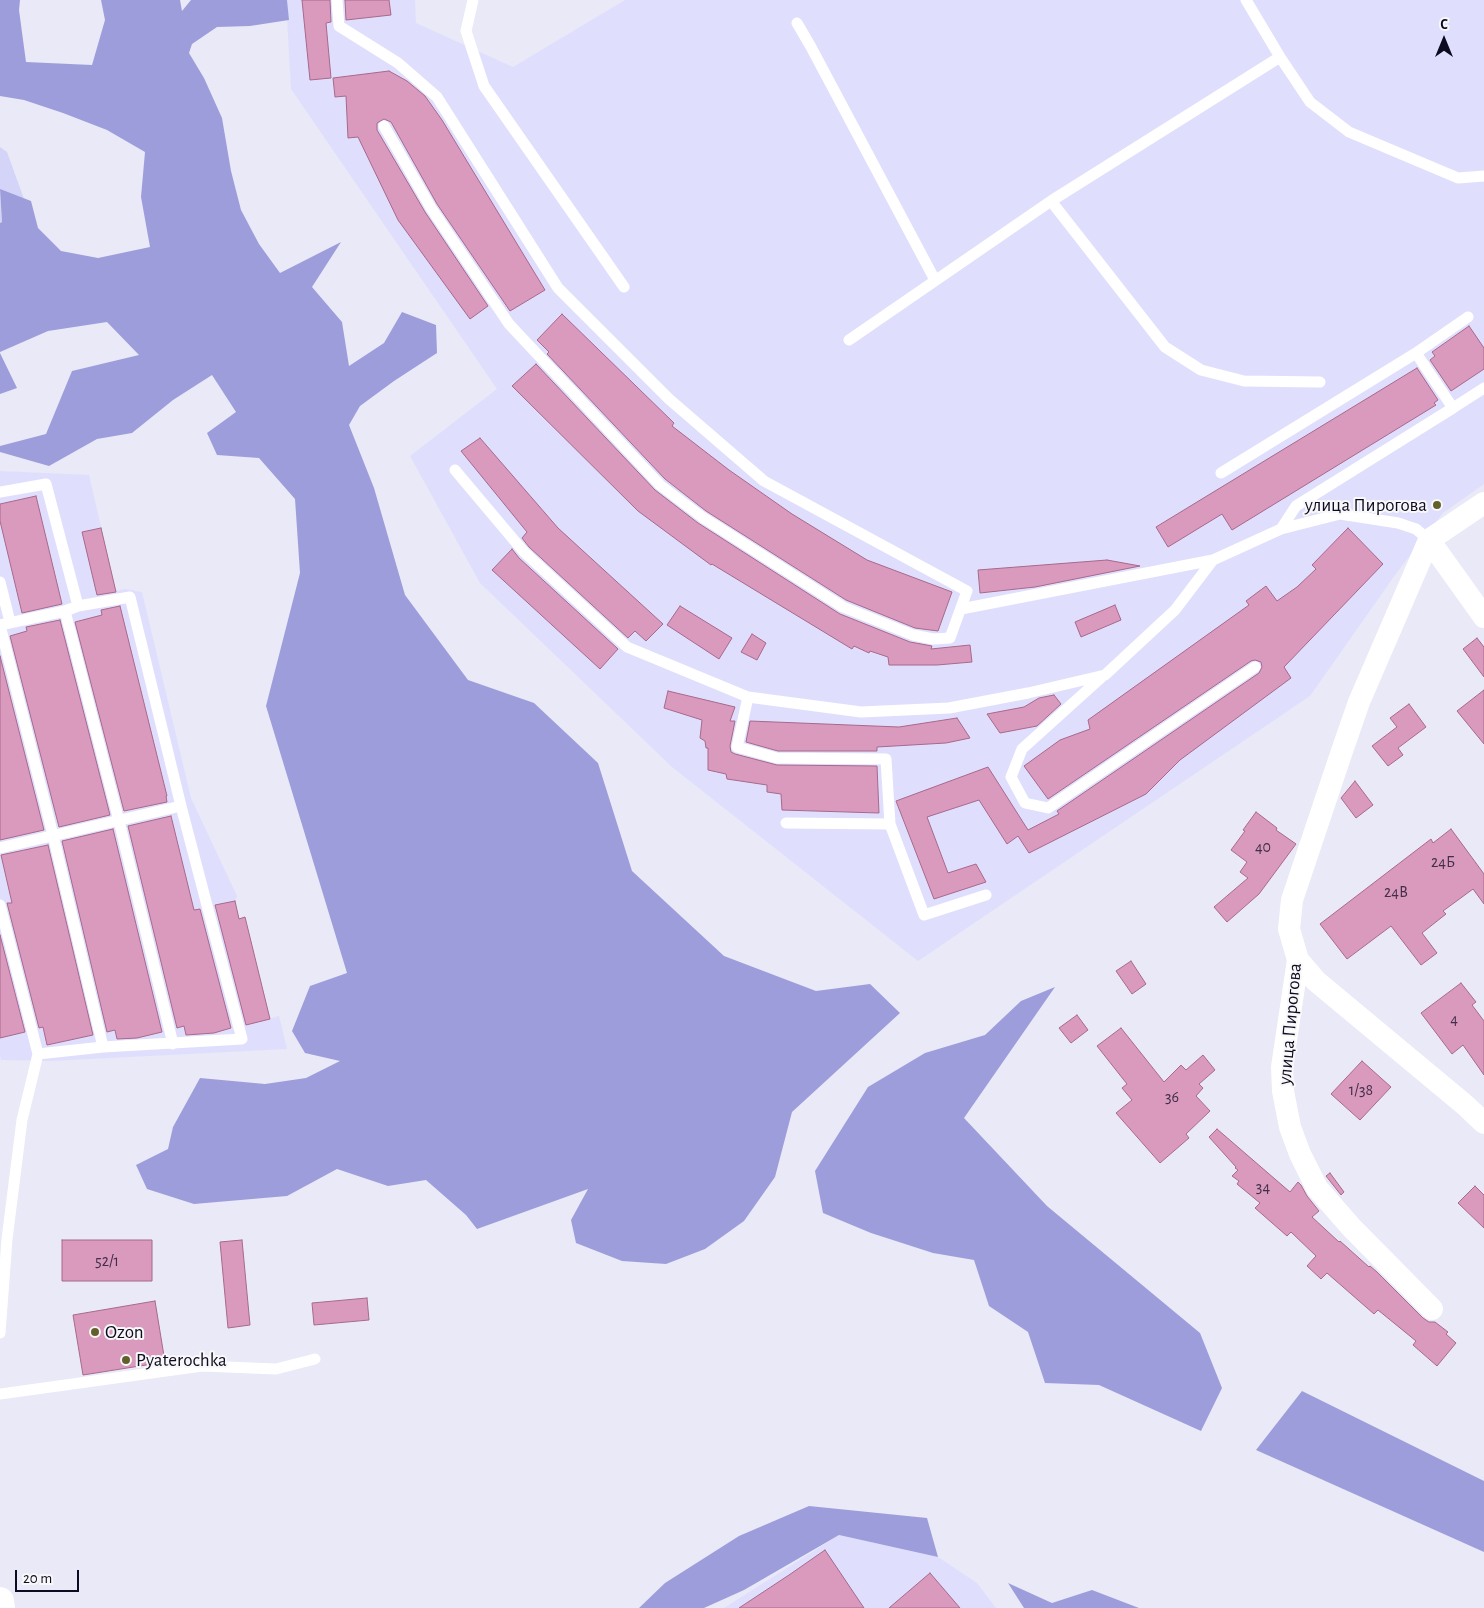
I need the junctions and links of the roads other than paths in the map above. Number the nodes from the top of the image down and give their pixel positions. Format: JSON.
{"nodes":[{"id":1,"x":337,"y":0,"type":"edge"},
{"id":2,"x":474,"y":0,"type":"edge"},
{"id":3,"x":1246,"y":0,"type":"edge"},
{"id":4,"x":797,"y":23,"type":"dead end"},
{"id":5,"x":1280,"y":57,"type":"junction"},
{"id":6,"x":384,"y":126,"type":"dead end"},
{"id":7,"x":1484,"y":176,"type":"edge"},
{"id":8,"x":1051,"y":201,"type":"junction"},
{"id":9,"x":935,"y":280,"type":"junction"},
{"id":10,"x":624,"y":286,"type":"dead end"},
{"id":11,"x":1468,"y":317,"type":"dead end"},
{"id":12,"x":849,"y":340,"type":"dead end"},
{"id":13,"x":1416,"y":353,"type":"junction"},
{"id":14,"x":1320,"y":382,"type":"dead end"},
{"id":15,"x":1484,"y":388,"type":"edge"},
{"id":16,"x":1453,"y":408,"type":"junction"},
{"id":17,"x":454,"y":470,"type":"dead end"},
{"id":18,"x":1221,"y":473,"type":"dead end"},
{"id":19,"x":0,"y":492,"type":"edge"},
{"id":20,"x":1484,"y":503,"type":"edge"},
{"id":21,"x":1281,"y":529,"type":"junction"},
{"id":22,"x":1429,"y":540,"type":"junction"},
{"id":23,"x":1213,"y":560,"type":"junction"},
{"id":24,"x":0,"y":582,"type":"edge"},
{"id":25,"x":78,"y":606,"type":"junction"},
{"id":26,"x":961,"y":609,"type":"junction"},
{"id":27,"x":65,"y":611,"type":"junction"},
{"id":28,"x":1484,"y":617,"type":"edge"},
{"id":29,"x":3,"y":624,"type":"edge"},
{"id":30,"x":1255,"y":666,"type":"dead end"},
{"id":31,"x":1105,"y":675,"type":"junction"},
{"id":32,"x":748,"y":697,"type":"junction"},
{"id":33,"x":181,"y":806,"type":"junction"},
{"id":34,"x":119,"y":821,"type":"junction"},
{"id":35,"x":786,"y":823,"type":"dead end"},
{"id":36,"x":890,"y":824,"type":"junction"},
{"id":37,"x":52,"y":835,"type":"junction"},
{"id":38,"x":0,"y":848,"type":"edge"},
{"id":39,"x":986,"y":895,"type":"dead end"},
{"id":40,"x":0,"y":905,"type":"edge"},
{"id":41,"x":1298,"y":960,"type":"junction"},
{"id":42,"x":173,"y":1044,"type":"junction"},
{"id":43,"x":103,"y":1047,"type":"junction"},
{"id":44,"x":38,"y":1054,"type":"junction"},
{"id":45,"x":1484,"y":1123,"type":"edge"},
{"id":46,"x":1432,"y":1309,"type":"dead end"},
{"id":47,"x":0,"y":1333,"type":"edge"},
{"id":48,"x":315,"y":1359,"type":"dead end"},
{"id":49,"x":0,"y":1394,"type":"edge"},
{"id":50,"x":0,"y":1601,"type":"edge"},
{"id":51,"x":2,"y":1608,"type":"edge"}],
"edges":[{"from":1,"to":26,"type":"lane"},
{"from":2,"to":10,"type":"lane"},
{"from":3,"to":5,"type":"lane"},
{"from":4,"to":9,"type":"lane"},
{"from":5,"to":7,"type":"lane"},
{"from":5,"to":8,"type":"lane"},
{"from":6,"to":26,"type":"lane"},
{"from":8,"to":9,"type":"lane"},
{"from":8,"to":14,"type":"lane"},
{"from":9,"to":12,"type":"lane"},
{"from":11,"to":13,"type":"lane"},
{"from":13,"to":16,"type":"lane"},
{"from":13,"to":18,"type":"lane"},
{"from":15,"to":16,"type":"lane"},
{"from":16,"to":21,"type":"lane"},
{"from":17,"to":32,"type":"lane"},
{"from":19,"to":25,"type":"lane"},
{"from":20,"to":22,"type":"street"},
{"from":21,"to":22,"type":"lane"},
{"from":21,"to":23,"type":"lane"},
{"from":22,"to":28,"type":"street"},
{"from":22,"to":41,"type":"street","name":"улица Пирогова"},
{"from":23,"to":26,"type":"lane"},
{"from":23,"to":31,"type":"lane"},
{"from":24,"to":29,"type":"lane"},
{"from":25,"to":27,"type":"lane"},
{"from":25,"to":33,"type":"lane"},
{"from":27,"to":29,"type":"lane"},
{"from":27,"to":34,"type":"lane"},
{"from":29,"to":37,"type":"lane"},
{"from":30,"to":31,"type":"lane"},
{"from":31,"to":32,"type":"lane"},
{"from":32,"to":36,"type":"lane"},
{"from":33,"to":34,"type":"lane"},
{"from":33,"to":42,"type":"lane"},
{"from":34,"to":37,"type":"lane"},
{"from":34,"to":42,"type":"lane"},
{"from":35,"to":36,"type":"lane"},
{"from":36,"to":39,"type":"lane"},
{"from":37,"to":38,"type":"lane"},
{"from":37,"to":43,"type":"lane"},
{"from":40,"to":44,"type":"lane"},
{"from":41,"to":45,"type":"street"},
{"from":41,"to":46,"type":"street","name":"улица Пирогова"},
{"from":42,"to":43,"type":"lane"},
{"from":43,"to":44,"type":"lane"},
{"from":44,"to":47,"type":"lane"},
{"from":48,"to":49,"type":"lane"},
{"from":50,"to":51,"type":"street"}]}
